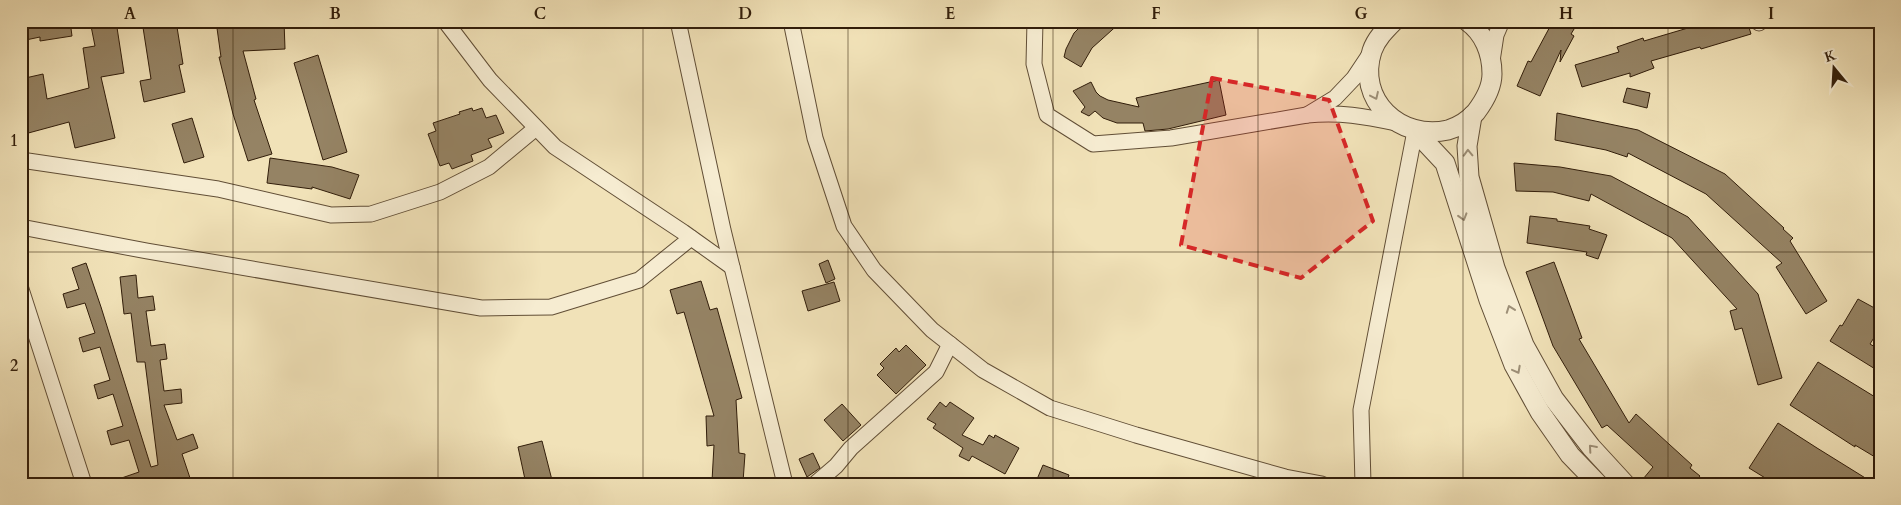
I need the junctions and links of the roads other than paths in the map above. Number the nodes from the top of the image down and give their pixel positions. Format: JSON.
{"nodes":[{"id":1,"x":445,"y":21,"type":"edge"},
{"id":2,"x":678,"y":21,"type":"edge"},
{"id":3,"x":792,"y":21,"type":"edge"},
{"id":4,"x":1035,"y":21,"type":"edge"},
{"id":5,"x":1466,"y":21,"type":"edge"},
{"id":6,"x":1502,"y":21,"type":"edge"},
{"id":7,"x":1386,"y":25,"type":"edge"},
{"id":8,"x":1372,"y":51,"type":"junction"},
{"id":9,"x":1492,"y":61,"type":"junction"},
{"id":10,"x":1307,"y":115,"type":"junction"},
{"id":11,"x":1472,"y":116,"type":"junction"},
{"id":12,"x":1396,"y":123,"type":"junction"},
{"id":13,"x":536,"y":128,"type":"junction"},
{"id":14,"x":1415,"y":131,"type":"junction"},
{"id":15,"x":21,"y":160,"type":"edge"},
{"id":16,"x":21,"y":227,"type":"edge"},
{"id":17,"x":691,"y":238,"type":"junction"},
{"id":18,"x":732,"y":268,"type":"junction"},
{"id":19,"x":21,"y":289,"type":"edge"},
{"id":20,"x":950,"y":344,"type":"junction"},
{"id":21,"x":84,"y":484,"type":"edge"},
{"id":22,"x":785,"y":484,"type":"edge"},
{"id":23,"x":815,"y":484,"type":"edge"},
{"id":24,"x":1322,"y":484,"type":"edge"},
{"id":25,"x":1364,"y":484,"type":"edge"},
{"id":26,"x":1598,"y":484,"type":"edge"},
{"id":27,"x":1625,"y":484,"type":"edge"}],
"edges":[{"from":1,"to":13,"type":"street"},
{"from":2,"to":18,"type":"street"},
{"from":3,"to":20,"type":"street"},
{"from":4,"to":10,"type":"street"},
{"from":5,"to":9,"type":"street"},
{"from":6,"to":9,"type":"street"},
{"from":7,"to":8,"type":"street"},
{"from":8,"to":10,"type":"street"},
{"from":8,"to":12,"type":"street","one_way":true},
{"from":9,"to":11,"type":"street"},
{"from":10,"to":12,"type":"street"},
{"from":11,"to":14,"type":"street"},
{"from":27,"to":11,"type":"street","one_way":true},
{"from":12,"to":14,"type":"street"},
{"from":13,"to":15,"type":"street"},
{"from":13,"to":17,"type":"street"},
{"from":14,"to":25,"type":"street"},
{"from":14,"to":26,"type":"street","one_way":true},
{"from":16,"to":17,"type":"street"},
{"from":17,"to":18,"type":"street"},
{"from":18,"to":22,"type":"street"},
{"from":19,"to":21,"type":"street"},
{"from":20,"to":23,"type":"street"},
{"from":20,"to":24,"type":"street"}]}
